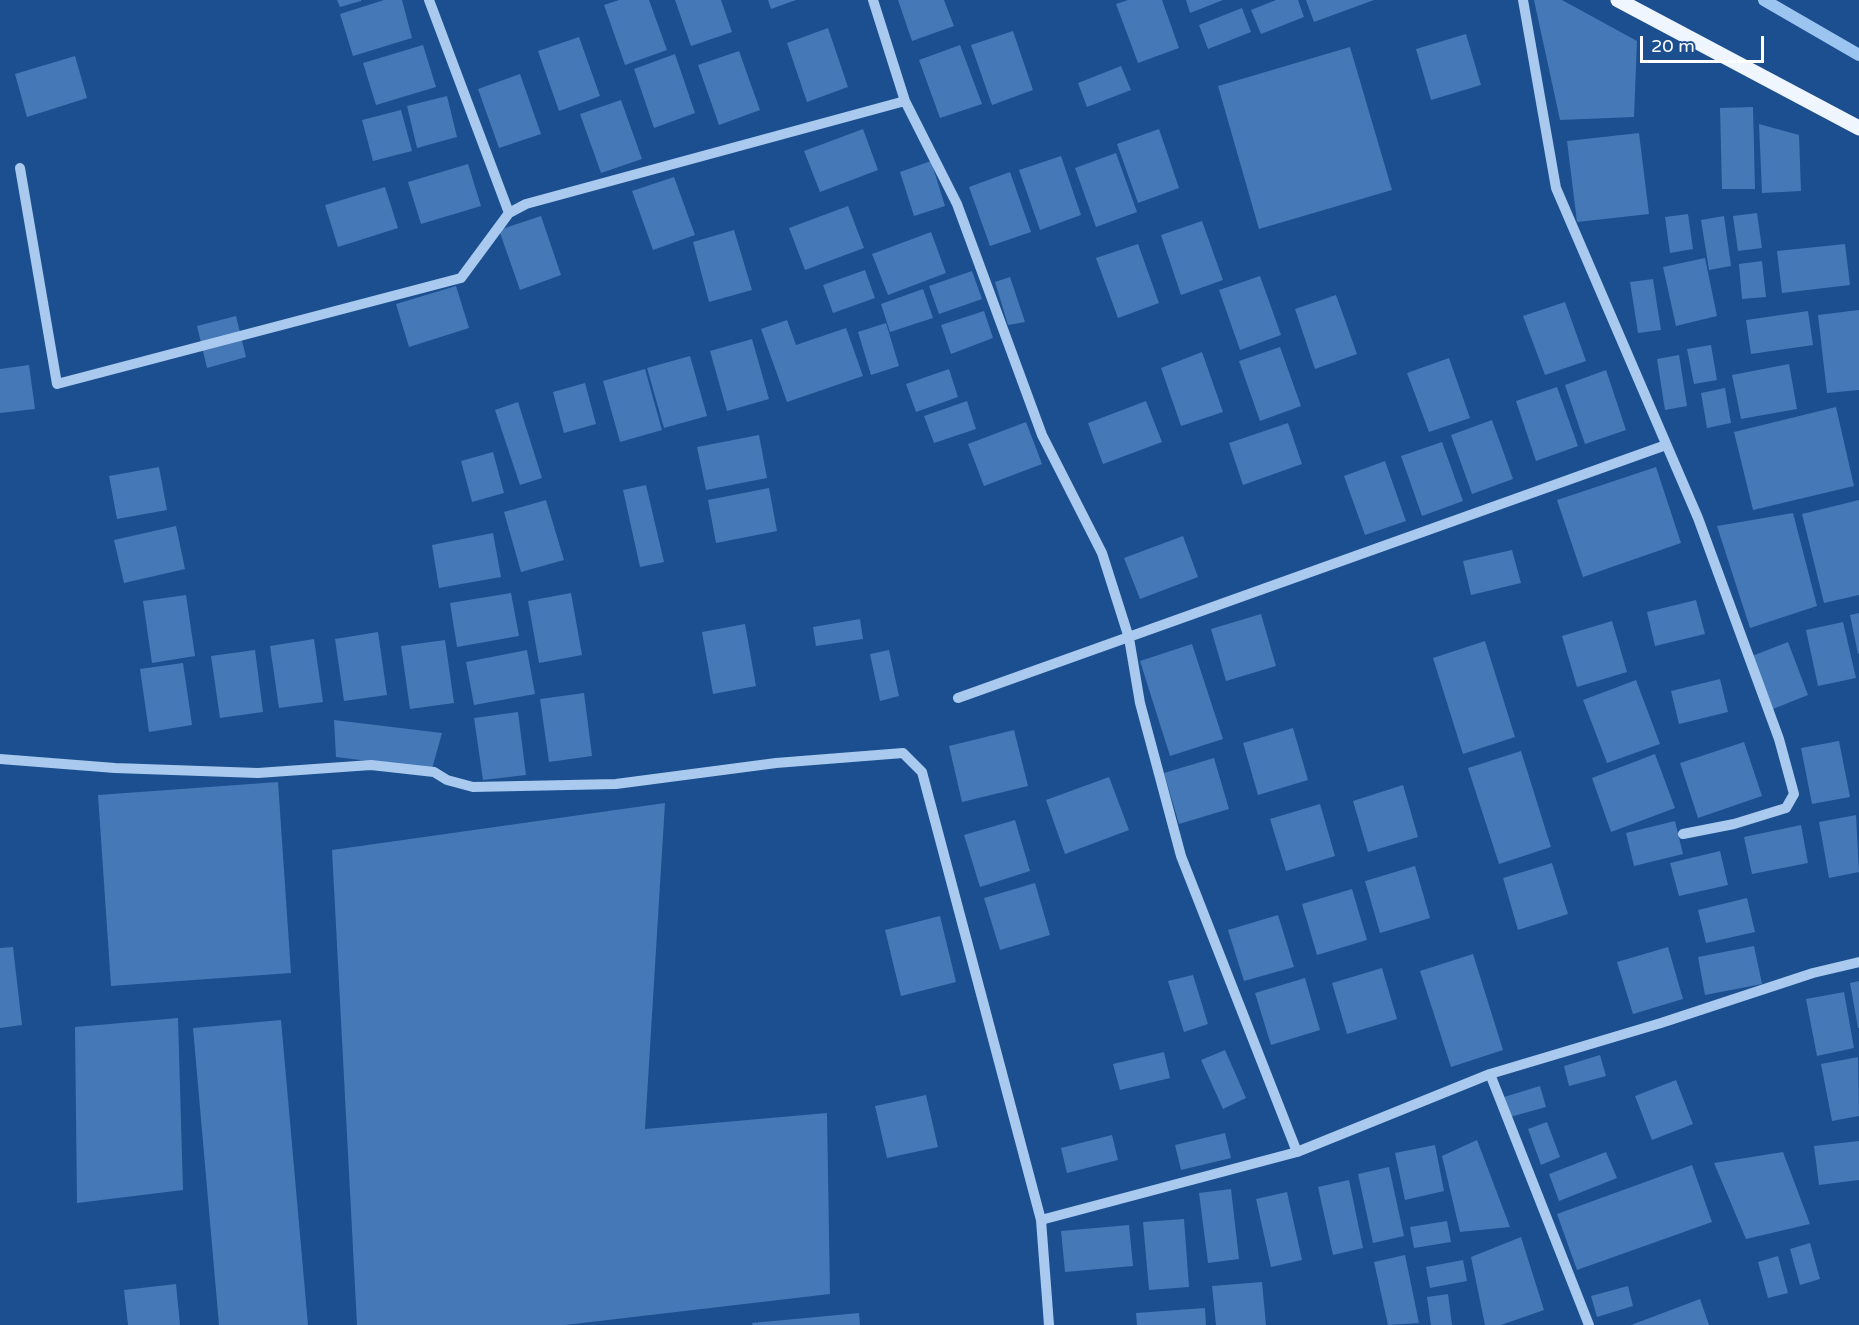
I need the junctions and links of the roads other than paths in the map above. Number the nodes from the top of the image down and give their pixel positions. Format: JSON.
{"nodes":[{"id":1,"x":429,"y":0,"type":"edge"},
{"id":2,"x":873,"y":0,"type":"edge"},
{"id":3,"x":1523,"y":0,"type":"edge"},
{"id":4,"x":1618,"y":0,"type":"edge"},
{"id":5,"x":905,"y":101,"type":"junction"},
{"id":6,"x":1859,"y":128,"type":"edge"},
{"id":7,"x":20,"y":168,"type":"dead end"},
{"id":8,"x":509,"y":213,"type":"junction"},
{"id":9,"x":1665,"y":445,"type":"junction"},
{"id":10,"x":1129,"y":638,"type":"junction"},
{"id":11,"x":958,"y":698,"type":"dead end"},
{"id":12,"x":0,"y":759,"type":"edge"},
{"id":13,"x":1683,"y":834,"type":"dead end"},
{"id":14,"x":1859,"y":962,"type":"edge"},
{"id":15,"x":1490,"y":1074,"type":"junction"},
{"id":16,"x":1297,"y":1152,"type":"junction"},
{"id":17,"x":1041,"y":1220,"type":"junction"},
{"id":18,"x":1049,"y":1325,"type":"edge"},
{"id":19,"x":1589,"y":1325,"type":"edge"}],
"edges":[{"from":1,"to":8,"type":"street"},
{"from":2,"to":5,"type":"street"},
{"from":3,"to":9,"type":"street"},
{"from":4,"to":6,"type":"main road"},
{"from":5,"to":8,"type":"street"},
{"from":5,"to":10,"type":"street"},
{"from":7,"to":8,"type":"street"},
{"from":9,"to":10,"type":"street"},
{"from":9,"to":13,"type":"street"},
{"from":10,"to":11,"type":"street"},
{"from":10,"to":16,"type":"street"},
{"from":12,"to":17,"type":"street"},
{"from":14,"to":15,"type":"street"},
{"from":15,"to":16,"type":"street"},
{"from":15,"to":19,"type":"street"},
{"from":16,"to":17,"type":"street"},
{"from":17,"to":18,"type":"street"}]}
